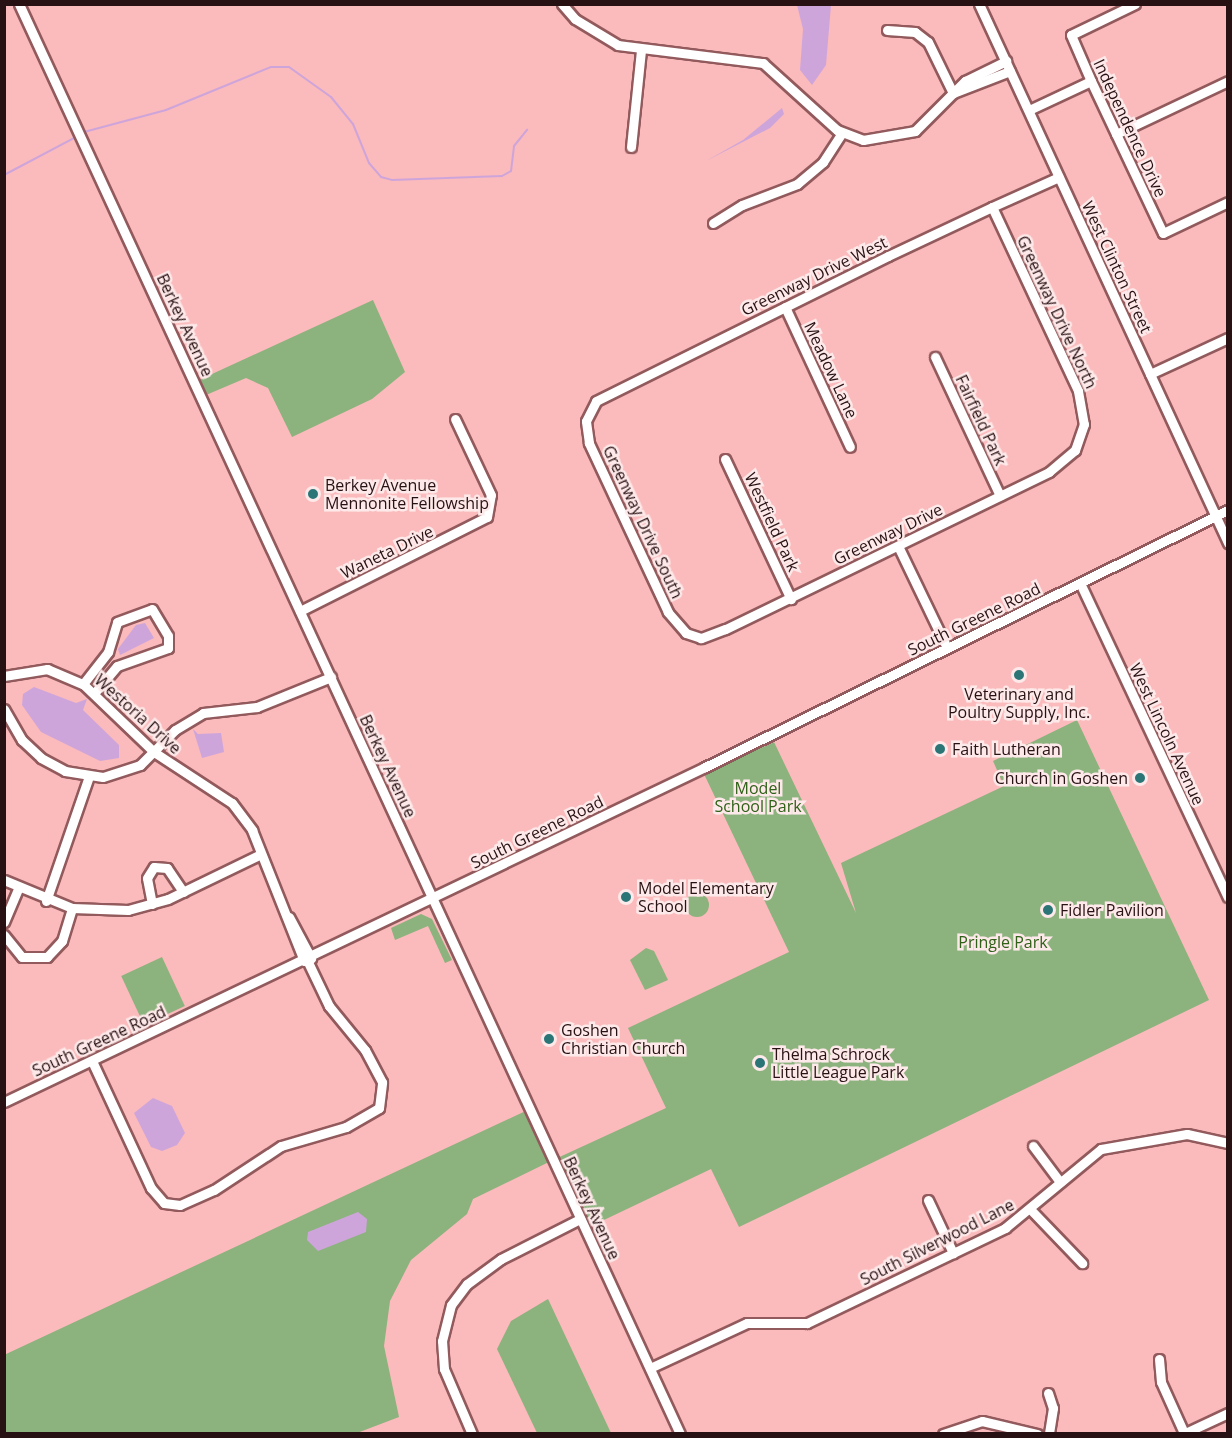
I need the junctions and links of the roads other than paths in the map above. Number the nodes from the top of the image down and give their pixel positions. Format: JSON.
{"nodes":[{"id":1,"x":19,"y":4,"type":"edge"},
{"id":2,"x":562,"y":4,"type":"edge"},
{"id":3,"x":979,"y":4,"type":"edge"},
{"id":4,"x":1135,"y":4,"type":"edge"},
{"id":5,"x":887,"y":30,"type":"dead end"},
{"id":6,"x":641,"y":51,"type":"junction"},
{"id":7,"x":1006,"y":61,"type":"junction"},
{"id":8,"x":1010,"y":71,"type":"junction"},
{"id":9,"x":1091,"y":81,"type":"junction"},
{"id":10,"x":1227,"y":81,"type":"edge"},
{"id":11,"x":953,"y":93,"type":"junction"},
{"id":12,"x":1029,"y":110,"type":"junction"},
{"id":13,"x":842,"y":133,"type":"junction"},
{"id":14,"x":1116,"y":134,"type":"junction"},
{"id":15,"x":631,"y":147,"type":"dead end"},
{"id":16,"x":1059,"y":177,"type":"junction"},
{"id":17,"x":1227,"y":202,"type":"edge"},
{"id":18,"x":992,"y":207,"type":"junction"},
{"id":19,"x":713,"y":223,"type":"dead end"},
{"id":20,"x":785,"y":307,"type":"junction"},
{"id":21,"x":1227,"y":338,"type":"edge"},
{"id":22,"x":935,"y":357,"type":"dead end"},
{"id":23,"x":1150,"y":374,"type":"junction"},
{"id":24,"x":588,"y":412,"type":"joint"},
{"id":25,"x":455,"y":420,"type":"dead end"},
{"id":26,"x":1083,"y":433,"type":"joint"},
{"id":27,"x":850,"y":447,"type":"dead end"},
{"id":28,"x":726,"y":459,"type":"dead end"},
{"id":29,"x":1000,"y":496,"type":"junction"},
{"id":30,"x":1227,"y":510,"type":"edge"},
{"id":31,"x":1215,"y":516,"type":"junction"},
{"id":32,"x":1227,"y":543,"type":"edge"},
{"id":33,"x":898,"y":546,"type":"junction"},
{"id":34,"x":1080,"y":583,"type":"junction"},
{"id":35,"x":790,"y":598,"type":"junction"},
{"id":36,"x":300,"y":611,"type":"junction"},
{"id":37,"x":691,"y":636,"type":"joint"},
{"id":38,"x":947,"y":648,"type":"junction"},
{"id":39,"x":4,"y":676,"type":"edge"},
{"id":40,"x":331,"y":677,"type":"junction"},
{"id":41,"x":82,"y":684,"type":"junction"},
{"id":42,"x":94,"y":693,"type":"junction"},
{"id":43,"x":4,"y":709,"type":"edge"},
{"id":44,"x":154,"y":752,"type":"junction"},
{"id":45,"x":89,"y":776,"type":"junction"},
{"id":46,"x":261,"y":854,"type":"junction"},
{"id":47,"x":4,"y":880,"type":"edge"},
{"id":48,"x":18,"y":889,"type":"junction"},
{"id":49,"x":183,"y":891,"type":"junction"},
{"id":50,"x":1227,"y":897,"type":"edge"},
{"id":51,"x":433,"y":899,"type":"junction"},
{"id":52,"x":46,"y":901,"type":"junction"},
{"id":53,"x":153,"y":904,"type":"junction"},
{"id":54,"x":72,"y":908,"type":"junction"},
{"id":55,"x":4,"y":922,"type":"edge"},
{"id":56,"x":4,"y":935,"type":"edge"},
{"id":57,"x":307,"y":960,"type":"junction"},
{"id":58,"x":92,"y":1061,"type":"junction"},
{"id":59,"x":4,"y":1102,"type":"edge"},
{"id":60,"x":1227,"y":1143,"type":"edge"},
{"id":61,"x":1033,"y":1146,"type":"dead end"},
{"id":62,"x":1059,"y":1182,"type":"junction"},
{"id":63,"x":928,"y":1200,"type":"dead end"},
{"id":64,"x":1031,"y":1210,"type":"junction"},
{"id":65,"x":580,"y":1219,"type":"junction"},
{"id":66,"x":953,"y":1252,"type":"junction"},
{"id":67,"x":1082,"y":1263,"type":"dead end"},
{"id":68,"x":1159,"y":1359,"type":"dead end"},
{"id":69,"x":650,"y":1368,"type":"junction"},
{"id":70,"x":1048,"y":1393,"type":"dead end"},
{"id":71,"x":1227,"y":1413,"type":"edge"},
{"id":72,"x":1184,"y":1433,"type":"edge"},
{"id":73,"x":472,"y":1434,"type":"edge"},
{"id":74,"x":680,"y":1434,"type":"edge"},
{"id":75,"x":943,"y":1434,"type":"edge"},
{"id":76,"x":1037,"y":1434,"type":"edge"},
{"id":77,"x":1049,"y":1434,"type":"edge"}],
"edges":[{"from":1,"to":36,"type":"street","name":"Berkey Avenue"},
{"from":2,"to":6,"type":"street"},
{"from":3,"to":7,"type":"street","name":"West Clinton Street"},
{"from":4,"to":9,"type":"street","name":"Independence Drive"},
{"from":5,"to":11,"type":"street"},
{"from":6,"to":13,"type":"street"},
{"from":6,"to":15,"type":"street"},
{"from":7,"to":8,"type":"street","name":"West Clinton Street"},
{"from":7,"to":11,"type":"street"},
{"from":8,"to":11,"type":"street"},
{"from":8,"to":12,"type":"street","name":"West Clinton Street"},
{"from":9,"to":12,"type":"street"},
{"from":9,"to":14,"type":"street","name":"Independence Drive"},
{"from":10,"to":14,"type":"street"},
{"from":11,"to":13,"type":"street"},
{"from":12,"to":16,"type":"street","name":"West Clinton Street"},
{"from":13,"to":19,"type":"street"},
{"from":14,"to":17,"type":"street","name":"Independence Drive"},
{"from":16,"to":18,"type":"street","name":"Greenway Drive West"},
{"from":16,"to":23,"type":"street","name":"West Clinton Street"},
{"from":18,"to":20,"type":"street","name":"Greenway Drive West"},
{"from":18,"to":26,"type":"street","name":"Greenway Drive North"},
{"from":20,"to":24,"type":"street","name":"Greenway Drive West"},
{"from":20,"to":27,"type":"street","name":"Meadow Lane"},
{"from":21,"to":23,"type":"street"},
{"from":22,"to":29,"type":"street","name":"Fairfield Park"},
{"from":23,"to":31,"type":"street","name":"West Clinton Street"},
{"from":24,"to":37,"type":"street","name":"Greenway Drive South"},
{"from":25,"to":36,"type":"street","name":"Waneta Drive"},
{"from":26,"to":29,"type":"street","name":"Greenway Drive"},
{"from":28,"to":35,"type":"street","name":"Westfield Park"},
{"from":29,"to":33,"type":"street","name":"Greenway Drive"},
{"from":30,"to":31,"type":"street","name":"South Greene Road"},
{"from":31,"to":32,"type":"street","name":"West Clinton Street"},
{"from":31,"to":34,"type":"street","name":"South Greene Road"},
{"from":33,"to":35,"type":"street","name":"Greenway Drive"},
{"from":33,"to":38,"type":"street"},
{"from":34,"to":38,"type":"street","name":"South Greene Road"},
{"from":34,"to":50,"type":"street","name":"West Lincoln Avenue"},
{"from":35,"to":37,"type":"street","name":"Greenway Drive"},
{"from":36,"to":40,"type":"street","name":"Berkey Avenue"},
{"from":38,"to":51,"type":"street","name":"South Greene Road"},
{"from":39,"to":41,"type":"street","name":"Westoria Drive"},
{"from":40,"to":44,"type":"street"},
{"from":40,"to":51,"type":"street","name":"Berkey Avenue"},
{"from":41,"to":42,"type":"street","name":"Westoria Drive"},
{"from":41,"to":42,"type":"street"},
{"from":42,"to":44,"type":"street","name":"Westoria Drive"},
{"from":43,"to":45,"type":"street"},
{"from":44,"to":45,"type":"street"},
{"from":44,"to":46,"type":"street","name":"Westoria Drive"},
{"from":45,"to":52,"type":"street"},
{"from":46,"to":49,"type":"street"},
{"from":46,"to":57,"type":"street","name":"Westoria Drive"},
{"from":47,"to":48,"type":"street"},
{"from":48,"to":52,"type":"street"},
{"from":48,"to":55,"type":"street"},
{"from":49,"to":53,"type":"street"},
{"from":49,"to":53,"type":"street"},
{"from":51,"to":57,"type":"street","name":"South Greene Road"},
{"from":51,"to":65,"type":"street","name":"Berkey Avenue"},
{"from":52,"to":54,"type":"street"},
{"from":53,"to":54,"type":"street"},
{"from":54,"to":56,"type":"street"},
{"from":57,"to":58,"type":"street","name":"South Greene Road"},
{"from":57,"to":58,"type":"street","name":"Westoria Drive"},
{"from":58,"to":59,"type":"street","name":"South Greene Road"},
{"from":60,"to":62,"type":"street","name":"South Silverwood Lane"},
{"from":61,"to":62,"type":"street"},
{"from":62,"to":64,"type":"street","name":"South Silverwood Lane"},
{"from":63,"to":66,"type":"street"},
{"from":64,"to":66,"type":"street","name":"South Silverwood Lane"},
{"from":64,"to":67,"type":"street"},
{"from":65,"to":69,"type":"street","name":"Berkey Avenue"},
{"from":65,"to":73,"type":"street"},
{"from":66,"to":69,"type":"street","name":"South Silverwood Lane"},
{"from":68,"to":72,"type":"street"},
{"from":69,"to":74,"type":"street","name":"Berkey Avenue"},
{"from":70,"to":77,"type":"street"},
{"from":71,"to":72,"type":"street"},
{"from":75,"to":76,"type":"street"}]}
